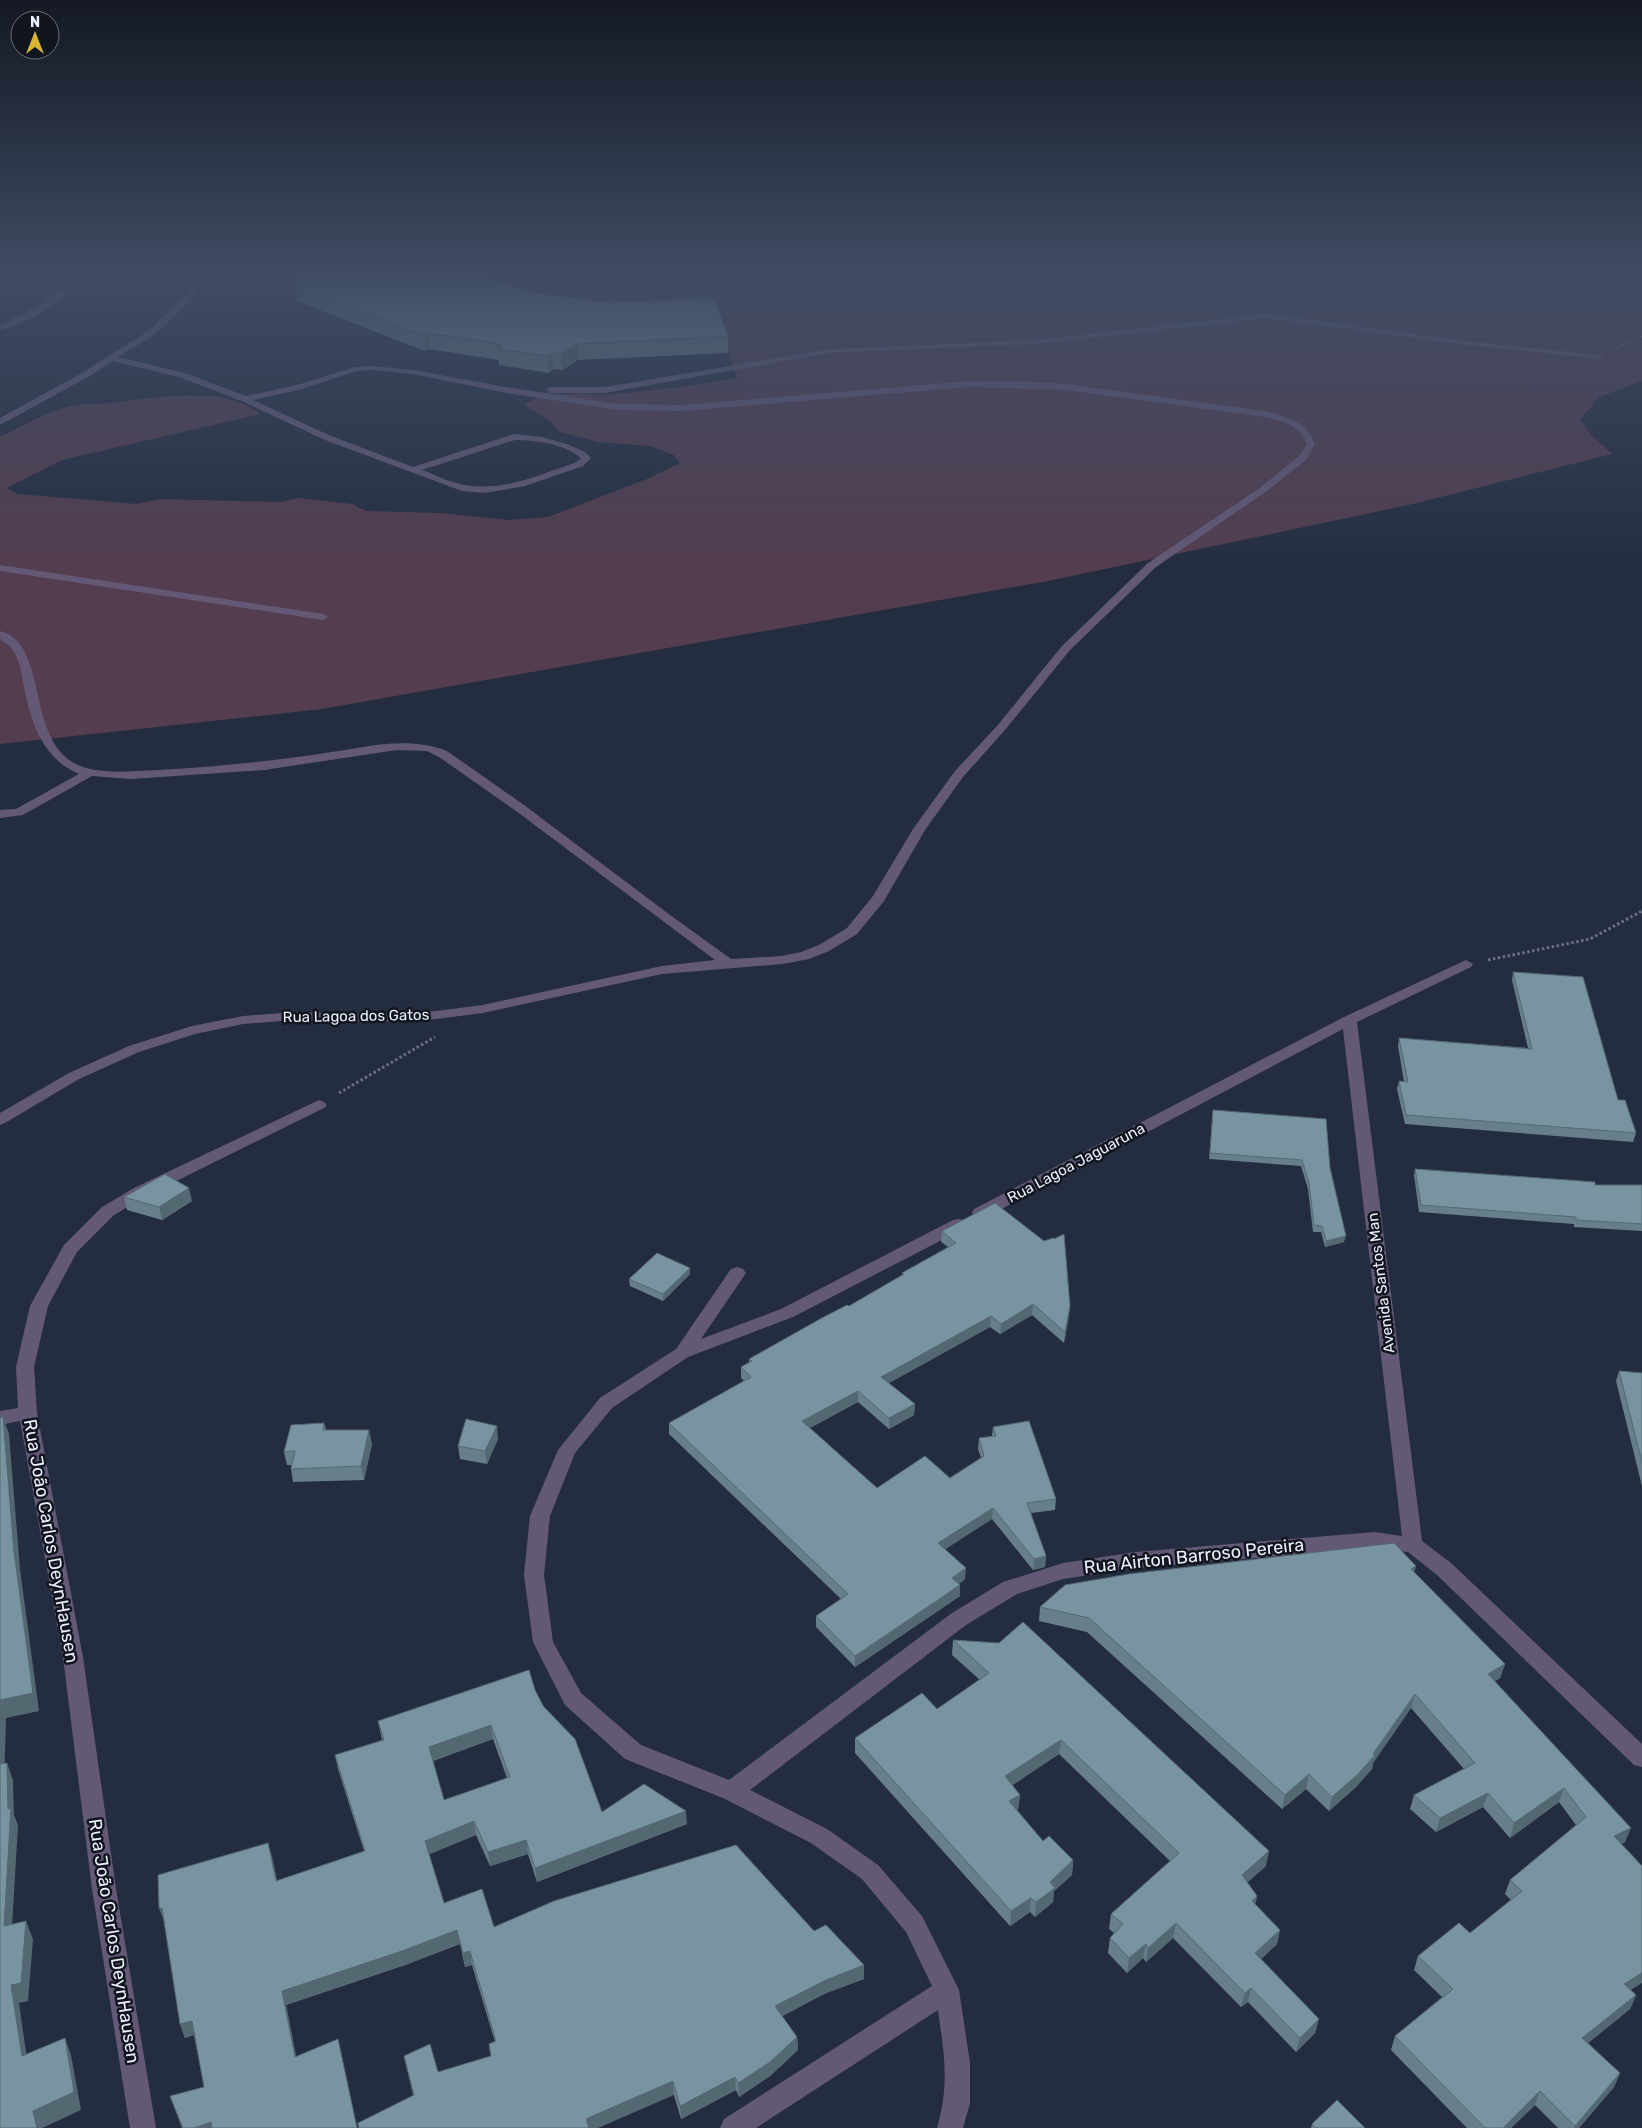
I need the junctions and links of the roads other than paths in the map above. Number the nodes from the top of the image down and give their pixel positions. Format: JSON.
{"nodes":[{"id":1,"x":91,"y":371,"type":"edge"},
{"id":2,"x":166,"y":371,"type":"edge"},
{"id":3,"x":348,"y":371,"type":"edge"},
{"id":4,"x":406,"y":371,"type":"edge"},
{"id":5,"x":713,"y":371,"type":"edge"},
{"id":6,"x":506,"y":390,"type":"junction"},
{"id":7,"x":244,"y":399,"type":"junction"},
{"id":8,"x":0,"y":422,"type":"edge"},
{"id":9,"x":412,"y":470,"type":"junction"},
{"id":10,"x":0,"y":568,"type":"edge"},
{"id":11,"x":323,"y":617,"type":"dead end"},
{"id":12,"x":0,"y":634,"type":"edge"},
{"id":13,"x":91,"y":772,"type":"junction"},
{"id":14,"x":0,"y":814,"type":"edge"},
{"id":15,"x":728,"y":963,"type":"junction"},
{"id":16,"x":1466,"y":964,"type":"road end"},
{"id":17,"x":1349,"y":1020,"type":"junction"},
{"id":18,"x":319,"y":1105,"type":"road end"},
{"id":19,"x":0,"y":1120,"type":"edge"},
{"id":20,"x":737,"y":1273,"type":"dead end"},
{"id":21,"x":682,"y":1353,"type":"junction"},
{"id":22,"x":28,"y":1413,"type":"junction"},
{"id":23,"x":0,"y":1418,"type":"edge"},
{"id":24,"x":1413,"y":1546,"type":"junction"},
{"id":25,"x":1642,"y":1758,"type":"edge"},
{"id":26,"x":730,"y":1791,"type":"junction"},
{"id":27,"x":947,"y":1990,"type":"junction"},
{"id":28,"x":143,"y":2128,"type":"edge"},
{"id":29,"x":733,"y":2128,"type":"edge"},
{"id":30,"x":950,"y":2128,"type":"edge"}],
"edges":[{"from":1,"to":8,"type":"street"},
{"from":2,"to":7,"type":"street"},
{"from":3,"to":7,"type":"street"},
{"from":4,"to":6,"type":"street"},
{"from":5,"to":6,"type":"street"},
{"from":6,"to":15,"type":"street","name":"Rua Lagoa dos Gatos"},
{"from":7,"to":9,"type":"street"},
{"from":9,"to":9,"type":"street"},
{"from":10,"to":11,"type":"street"},
{"from":12,"to":13,"type":"street"},
{"from":13,"to":14,"type":"street"},
{"from":13,"to":15,"type":"street"},
{"from":15,"to":19,"type":"street","name":"Rua Lagoa dos Gatos"},
{"from":16,"to":17,"type":"street","name":"Rua Lagoa Jaguaruna"},
{"from":17,"to":21,"type":"street","name":"Rua Lagoa Jaguaruna"},
{"from":17,"to":24,"type":"street","name":"Avenida Santos Man"},
{"from":18,"to":22,"type":"street","name":"Rua João Carlos DeynHausen"},
{"from":20,"to":21,"type":"street"},
{"from":21,"to":26,"type":"street"},
{"from":22,"to":23,"type":"street"},
{"from":22,"to":28,"type":"street","name":"Rua João Carlos DeynHausen"},
{"from":24,"to":25,"type":"street","name":"Rua Airton Barroso Pereira"},
{"from":24,"to":26,"type":"street","name":"Rua Airton Barroso Pereira"},
{"from":26,"to":27,"type":"street"},
{"from":27,"to":29,"type":"street"},
{"from":27,"to":30,"type":"street"}]}
